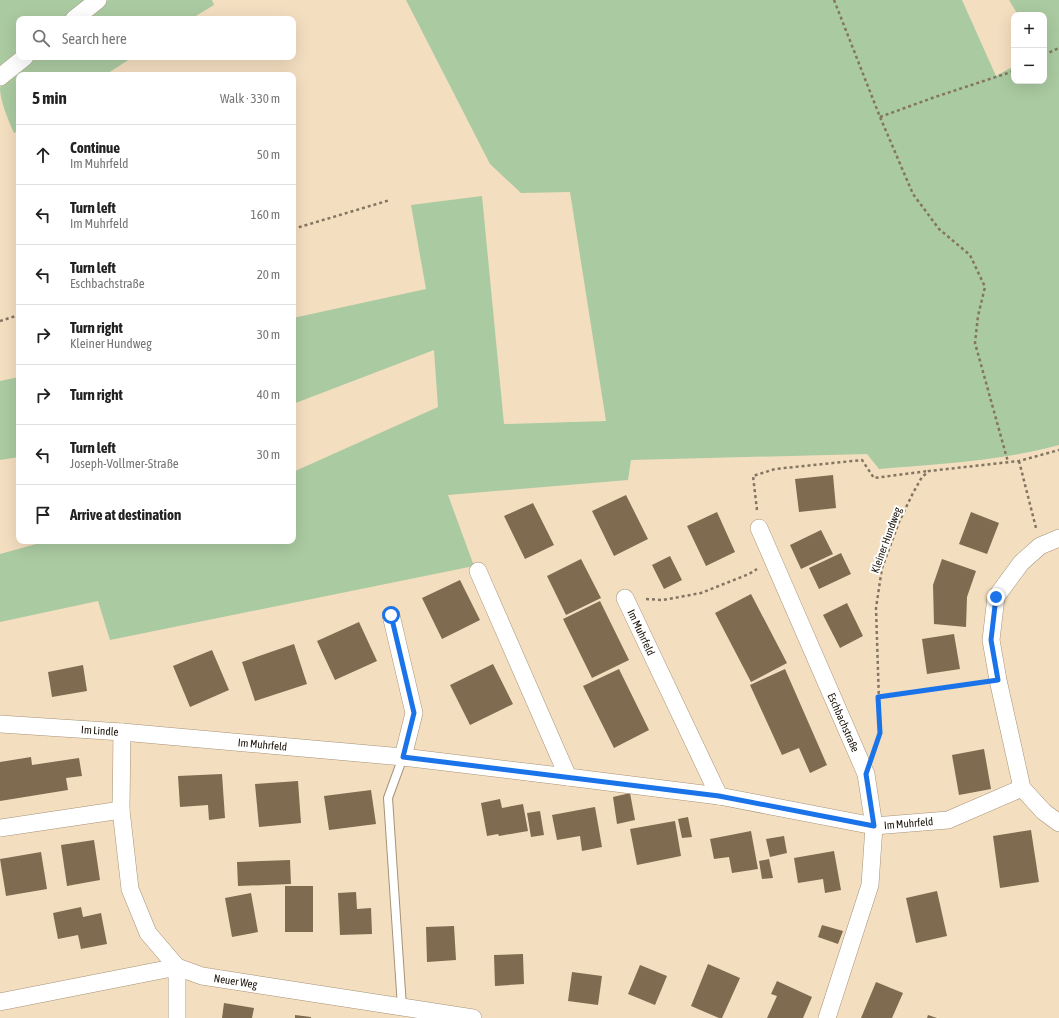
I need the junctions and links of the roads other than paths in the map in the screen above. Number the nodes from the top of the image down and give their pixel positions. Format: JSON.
{"nodes":[{"id":1,"x":98,"y":0,"type":"edge"},
{"id":2,"x":78,"y":16,"type":"edge"},
{"id":3,"x":21,"y":60,"type":"edge"},
{"id":4,"x":0,"y":77,"type":"edge"},
{"id":5,"x":759,"y":528,"type":"road end"},
{"id":6,"x":1059,"y":538,"type":"edge"},
{"id":7,"x":478,"y":571,"type":"dead end"},
{"id":8,"x":625,"y":598,"type":"road end"},
{"id":9,"x":391,"y":615,"type":"dead end"},
{"id":10,"x":0,"y":724,"type":"edge"},
{"id":11,"x":122,"y":732,"type":"junction"},
{"id":12,"x":403,"y":757,"type":"junction"},
{"id":13,"x":568,"y":777,"type":"junction"},
{"id":14,"x":1022,"y":788,"type":"junction"},
{"id":15,"x":719,"y":796,"type":"junction"},
{"id":16,"x":121,"y":810,"type":"junction"},
{"id":17,"x":1059,"y":824,"type":"edge"},
{"id":18,"x":874,"y":826,"type":"junction"},
{"id":19,"x":0,"y":828,"type":"edge"},
{"id":20,"x":177,"y":967,"type":"junction"},
{"id":21,"x":0,"y":1002,"type":"edge"},
{"id":22,"x":402,"y":1007,"type":"junction"},
{"id":23,"x":177,"y":1018,"type":"edge"},
{"id":24,"x":473,"y":1018,"type":"edge"},
{"id":25,"x":827,"y":1018,"type":"edge"}],
"edges":[{"from":1,"to":2,"type":"street"},
{"from":3,"to":4,"type":"street"},
{"from":5,"to":18,"type":"street","name":"Eschbachstraße"},
{"from":6,"to":14,"type":"street"},
{"from":7,"to":13,"type":"street"},
{"from":8,"to":15,"type":"street","name":"Im Muhrfeld"},
{"from":9,"to":12,"type":"street"},
{"from":10,"to":11,"type":"street","name":"Im Lindle"},
{"from":11,"to":12,"type":"street","name":"Im Muhrfeld"},
{"from":11,"to":16,"type":"street","name":"Im Lindle"},
{"from":12,"to":13,"type":"street","name":"Im Muhrfeld"},
{"from":12,"to":22,"type":"lane"},
{"from":13,"to":15,"type":"street","name":"Im Muhrfeld"},
{"from":14,"to":17,"type":"street"},
{"from":14,"to":18,"type":"street","name":"Im Muhrfeld"},
{"from":15,"to":18,"type":"street","name":"Im Muhrfeld"},
{"from":16,"to":19,"type":"street"},
{"from":16,"to":20,"type":"street","name":"Im Lindle"},
{"from":18,"to":25,"type":"street","name":"Eschbachstraße"},
{"from":20,"to":21,"type":"street"},
{"from":20,"to":22,"type":"street","name":"Neuer Weg"},
{"from":20,"to":23,"type":"street"},
{"from":22,"to":24,"type":"street","name":"Neuer Weg"}]}
